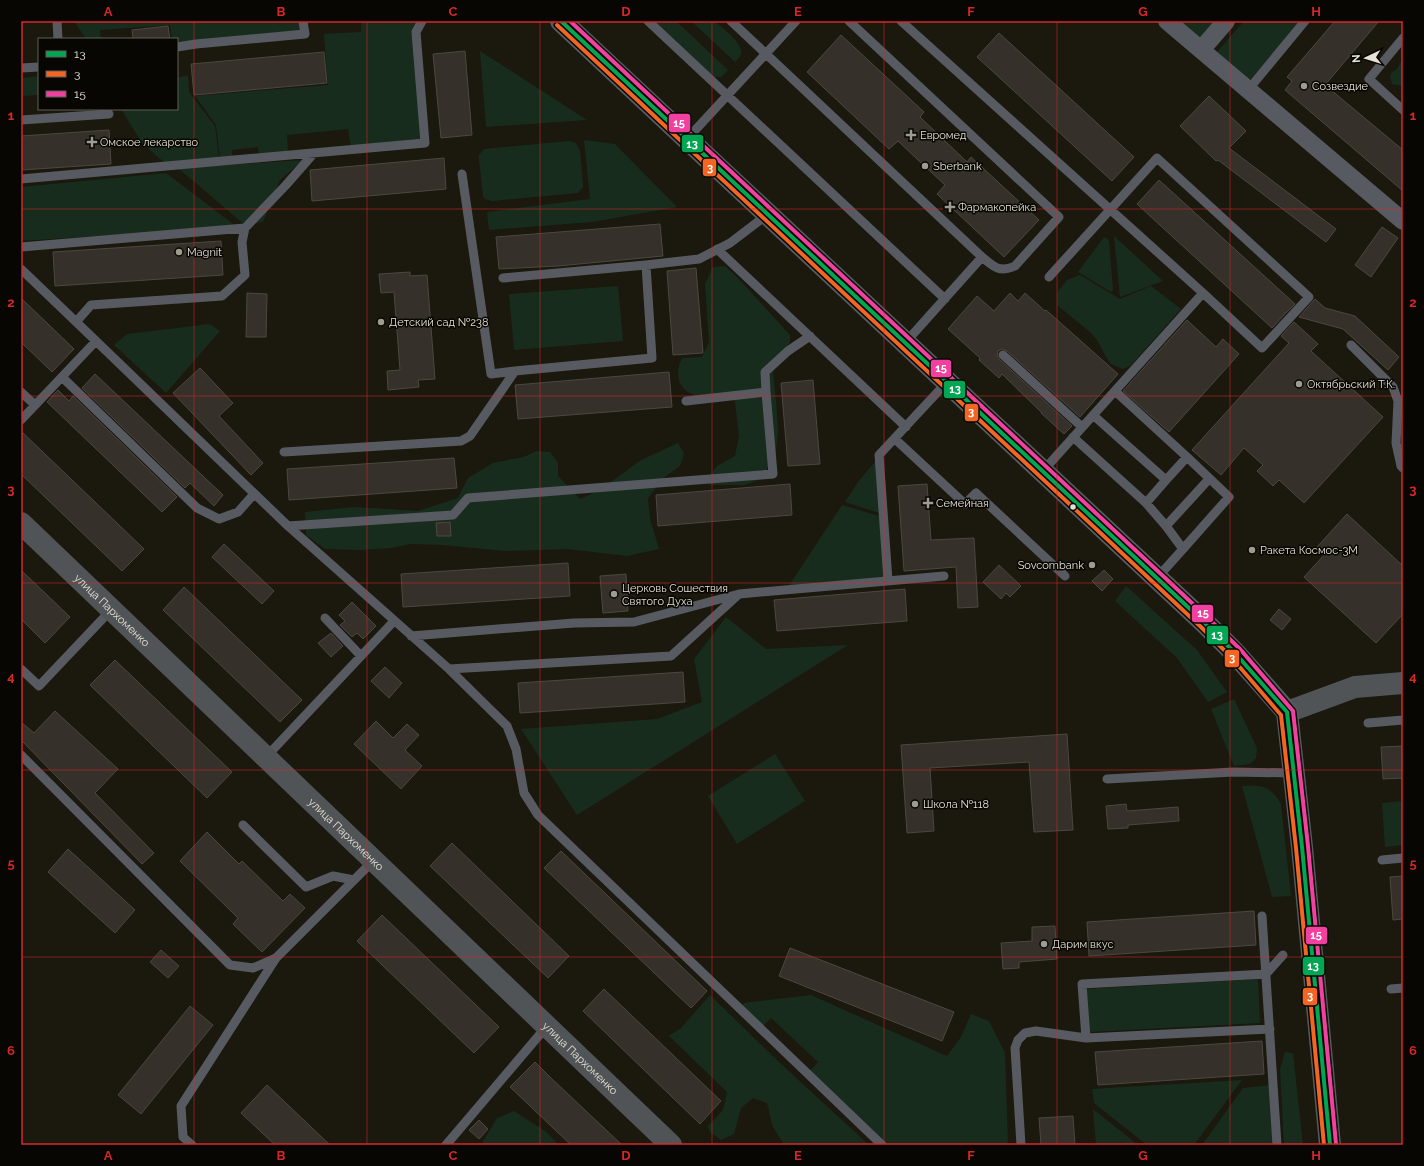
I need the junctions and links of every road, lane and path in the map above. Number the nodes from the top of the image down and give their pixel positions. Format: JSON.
{"nodes":[{"id":1,"x":57,"y":21,"type":"edge"},
{"id":2,"x":304,"y":21,"type":"edge"},
{"id":3,"x":422,"y":21,"type":"edge"},
{"id":4,"x":561,"y":21,"type":"edge"},
{"id":5,"x":648,"y":21,"type":"edge"},
{"id":6,"x":731,"y":21,"type":"edge"},
{"id":7,"x":796,"y":21,"type":"edge"},
{"id":8,"x":849,"y":21,"type":"edge"},
{"id":9,"x":901,"y":21,"type":"edge"},
{"id":10,"x":1167,"y":21,"type":"edge"},
{"id":11,"x":1226,"y":21,"type":"edge"},
{"id":12,"x":1305,"y":21,"type":"edge"},
{"id":13,"x":58,"y":38,"type":"edge"},
{"id":14,"x":1403,"y":38,"type":"edge"},
{"id":15,"x":178,"y":47,"type":"edge"},
{"id":16,"x":1201,"y":50,"type":"junction"},
{"id":17,"x":766,"y":54,"type":"junction"},
{"id":18,"x":38,"y":67,"type":"edge"},
{"id":19,"x":21,"y":68,"type":"edge"},
{"id":20,"x":1248,"y":90,"type":"junction"},
{"id":21,"x":727,"y":95,"type":"junction"},
{"id":22,"x":1403,"y":110,"type":"edge"},
{"id":23,"x":109,"y":114,"type":"dead end"},
{"id":24,"x":21,"y":120,"type":"edge"},
{"id":25,"x":687,"y":139,"type":"junction"},
{"id":26,"x":314,"y":153,"type":"junction"},
{"id":27,"x":462,"y":174,"type":"dead end"},
{"id":28,"x":21,"y":179,"type":"edge"},
{"id":29,"x":1110,"y":210,"type":"junction"},
{"id":30,"x":768,"y":214,"type":"junction"},
{"id":31,"x":1403,"y":221,"type":"edge"},
{"id":32,"x":245,"y":228,"type":"junction"},
{"id":33,"x":21,"y":247,"type":"edge"},
{"id":34,"x":717,"y":249,"type":"junction"},
{"id":35,"x":982,"y":257,"type":"junction"},
{"id":36,"x":646,"y":266,"type":"junction"},
{"id":37,"x":21,"y":269,"type":"edge"},
{"id":38,"x":1049,"y":277,"type":"dead end"},
{"id":39,"x":503,"y":278,"type":"dead end"},
{"id":40,"x":1202,"y":293,"type":"junction"},
{"id":41,"x":945,"y":299,"type":"junction"},
{"id":42,"x":76,"y":322,"type":"junction"},
{"id":43,"x":810,"y":336,"type":"junction"},
{"id":44,"x":96,"y":341,"type":"junction"},
{"id":45,"x":905,"y":343,"type":"junction"},
{"id":46,"x":1351,"y":345,"type":"dead end"},
{"id":47,"x":1003,"y":354,"type":"dead end"},
{"id":48,"x":515,"y":371,"type":"junction"},
{"id":49,"x":62,"y":377,"type":"junction"},
{"id":50,"x":947,"y":382,"type":"junction"},
{"id":51,"x":1115,"y":391,"type":"junction"},
{"id":52,"x":21,"y":392,"type":"edge"},
{"id":53,"x":766,"y":392,"type":"junction"},
{"id":54,"x":686,"y":401,"type":"dead end"},
{"id":55,"x":35,"y":405,"type":"junction"},
{"id":56,"x":1093,"y":415,"type":"junction"},
{"id":57,"x":21,"y":420,"type":"edge"},
{"id":58,"x":906,"y":427,"type":"junction"},
{"id":59,"x":1082,"y":427,"type":"junction"},
{"id":60,"x":1073,"y":437,"type":"junction"},
{"id":61,"x":895,"y":439,"type":"junction"},
{"id":62,"x":284,"y":452,"type":"dead end"},
{"id":63,"x":1186,"y":457,"type":"junction"},
{"id":64,"x":1403,"y":468,"type":"edge"},
{"id":65,"x":1042,"y":472,"type":"junction"},
{"id":66,"x":1209,"y":478,"type":"junction"},
{"id":67,"x":1166,"y":480,"type":"junction"},
{"id":68,"x":254,"y":494,"type":"junction"},
{"id":69,"x":1146,"y":503,"type":"junction"},
{"id":70,"x":21,"y":524,"type":"edge"},
{"id":71,"x":288,"y":526,"type":"junction"},
{"id":72,"x":1166,"y":526,"type":"junction"},
{"id":73,"x":1183,"y":549,"type":"junction"},
{"id":74,"x":944,"y":576,"type":"dead end"},
{"id":75,"x":1066,"y":576,"type":"dead end"},
{"id":76,"x":1157,"y":578,"type":"junction"},
{"id":77,"x":888,"y":580,"type":"junction"},
{"id":78,"x":739,"y":594,"type":"junction"},
{"id":79,"x":111,"y":610,"type":"junction"},
{"id":80,"x":325,"y":618,"type":"dead end"},
{"id":81,"x":394,"y":621,"type":"junction"},
{"id":82,"x":411,"y":636,"type":"junction"},
{"id":83,"x":361,"y":656,"type":"junction"},
{"id":84,"x":21,"y":669,"type":"edge"},
{"id":85,"x":449,"y":669,"type":"junction"},
{"id":86,"x":1403,"y":683,"type":"edge"},
{"id":87,"x":1287,"y":712,"type":"junction"},
{"id":88,"x":1403,"y":720,"type":"edge"},
{"id":89,"x":1368,"y":723,"type":"dead end"},
{"id":90,"x":21,"y":755,"type":"edge"},
{"id":91,"x":266,"y":758,"type":"junction"},
{"id":92,"x":1295,"y":773,"type":"junction"},
{"id":93,"x":1107,"y":778,"type":"dead end"},
{"id":94,"x":243,"y":825,"type":"dead end"},
{"id":95,"x":1403,"y":858,"type":"edge"},
{"id":96,"x":374,"y":860,"type":"junction"},
{"id":97,"x":1382,"y":860,"type":"dead end"},
{"id":98,"x":354,"y":880,"type":"junction"},
{"id":99,"x":1262,"y":916,"type":"dead end"},
{"id":100,"x":1283,"y":955,"type":"dead end"},
{"id":101,"x":276,"y":958,"type":"junction"},
{"id":102,"x":1266,"y":974,"type":"junction"},
{"id":103,"x":1403,"y":988,"type":"edge"},
{"id":104,"x":1391,"y":989,"type":"dead end"},
{"id":105,"x":547,"y":1026,"type":"junction"},
{"id":106,"x":1270,"y":1029,"type":"junction"},
{"id":107,"x":1086,"y":1038,"type":"junction"},
{"id":108,"x":192,"y":1145,"type":"edge"},
{"id":109,"x":446,"y":1145,"type":"edge"},
{"id":110,"x":671,"y":1145,"type":"edge"},
{"id":111,"x":882,"y":1145,"type":"edge"},
{"id":112,"x":1021,"y":1145,"type":"edge"},
{"id":113,"x":1277,"y":1145,"type":"edge"},
{"id":114,"x":1330,"y":1145,"type":"edge"}],
"edges":[{"from":1,"to":13,"type":"lane"},
{"from":2,"to":15,"type":"lane"},
{"from":3,"to":26,"type":"lane"},
{"from":4,"to":25,"type":"main road"},
{"from":5,"to":21,"type":"lane"},
{"from":6,"to":17,"type":"lane"},
{"from":7,"to":17,"type":"lane"},
{"from":8,"to":35,"type":"lane"},
{"from":9,"to":29,"type":"lane"},
{"from":10,"to":16,"type":"street"},
{"from":11,"to":16,"type":"street"},
{"from":12,"to":20,"type":"lane"},
{"from":14,"to":22,"type":"lane"},
{"from":16,"to":20,"type":"street"},
{"from":17,"to":21,"type":"lane"},
{"from":17,"to":35,"type":"lane"},
{"from":18,"to":19,"type":"lane"},
{"from":20,"to":31,"type":"street"},
{"from":21,"to":25,"type":"lane"},
{"from":21,"to":41,"type":"lane"},
{"from":23,"to":24,"type":"lane"},
{"from":25,"to":30,"type":"main road"},
{"from":26,"to":28,"type":"lane"},
{"from":26,"to":32,"type":"lane"},
{"from":27,"to":48,"type":"lane"},
{"from":29,"to":38,"type":"lane"},
{"from":29,"to":40,"type":"lane"},
{"from":29,"to":40,"type":"lane"},
{"from":30,"to":34,"type":"lane"},
{"from":30,"to":45,"type":"main road"},
{"from":32,"to":33,"type":"lane"},
{"from":32,"to":42,"type":"lane"},
{"from":34,"to":36,"type":"lane"},
{"from":34,"to":43,"type":"lane"},
{"from":35,"to":41,"type":"lane"},
{"from":36,"to":39,"type":"lane"},
{"from":36,"to":48,"type":"lane"},
{"from":37,"to":42,"type":"lane"},
{"from":40,"to":51,"type":"lane"},
{"from":41,"to":45,"type":"lane"},
{"from":42,"to":44,"type":"lane"},
{"from":43,"to":53,"type":"lane"},
{"from":43,"to":58,"type":"lane"},
{"from":44,"to":49,"type":"lane"},
{"from":44,"to":68,"type":"lane"},
{"from":45,"to":50,"type":"main road"},
{"from":46,"to":64,"type":"lane"},
{"from":47,"to":59,"type":"lane"},
{"from":48,"to":62,"type":"lane"},
{"from":49,"to":55,"type":"lane"},
{"from":49,"to":68,"type":"lane"},
{"from":50,"to":58,"type":"lane"},
{"from":50,"to":65,"type":"main road"},
{"from":51,"to":56,"type":"lane"},
{"from":51,"to":63,"type":"lane"},
{"from":52,"to":55,"type":"lane"},
{"from":53,"to":54,"type":"lane"},
{"from":53,"to":71,"type":"lane"},
{"from":55,"to":57,"type":"lane"},
{"from":56,"to":59,"type":"lane"},
{"from":56,"to":67,"type":"lane"},
{"from":58,"to":61,"type":"lane"},
{"from":59,"to":60,"type":"lane"},
{"from":60,"to":65,"type":"lane"},
{"from":60,"to":69,"type":"lane"},
{"from":61,"to":75,"type":"lane"},
{"from":61,"to":77,"type":"lane"},
{"from":63,"to":66,"type":"lane"},
{"from":63,"to":67,"type":"lane"},
{"from":65,"to":76,"type":"main road"},
{"from":66,"to":72,"type":"lane"},
{"from":66,"to":73,"type":"lane"},
{"from":67,"to":69,"type":"lane"},
{"from":68,"to":71,"type":"lane"},
{"from":69,"to":72,"type":"lane"},
{"from":70,"to":79,"type":"street","name":"улица Пархоменко"},
{"from":71,"to":81,"type":"lane"},
{"from":72,"to":73,"type":"lane"},
{"from":73,"to":76,"type":"lane"},
{"from":74,"to":77,"type":"lane"},
{"from":76,"to":87,"type":"main road"},
{"from":77,"to":78,"type":"lane"},
{"from":78,"to":82,"type":"lane"},
{"from":78,"to":85,"type":"lane"},
{"from":79,"to":84,"type":"lane"},
{"from":79,"to":91,"type":"street","name":"улица Пархоменко"},
{"from":80,"to":83,"type":"lane"},
{"from":81,"to":82,"type":"lane"},
{"from":81,"to":83,"type":"lane"},
{"from":82,"to":85,"type":"lane"},
{"from":83,"to":91,"type":"lane"},
{"from":85,"to":111,"type":"lane"},
{"from":86,"to":87,"type":"street"},
{"from":87,"to":92,"type":"main road"},
{"from":88,"to":89,"type":"lane"},
{"from":90,"to":101,"type":"lane"},
{"from":91,"to":96,"type":"street","name":"улица Пархоменко"},
{"from":92,"to":93,"type":"lane"},
{"from":92,"to":114,"type":"main road"},
{"from":94,"to":98,"type":"lane"},
{"from":95,"to":97,"type":"lane"},
{"from":96,"to":98,"type":"lane"},
{"from":96,"to":105,"type":"street","name":"улица Пархоменко"},
{"from":98,"to":101,"type":"lane"},
{"from":99,"to":102,"type":"lane"},
{"from":100,"to":102,"type":"lane"},
{"from":101,"to":108,"type":"lane"},
{"from":102,"to":106,"type":"lane"},
{"from":102,"to":107,"type":"lane"},
{"from":103,"to":104,"type":"lane"},
{"from":105,"to":109,"type":"lane"},
{"from":105,"to":110,"type":"street","name":"улица Пархоменко"},
{"from":106,"to":107,"type":"lane"},
{"from":106,"to":113,"type":"lane"},
{"from":107,"to":112,"type":"lane"}]}
